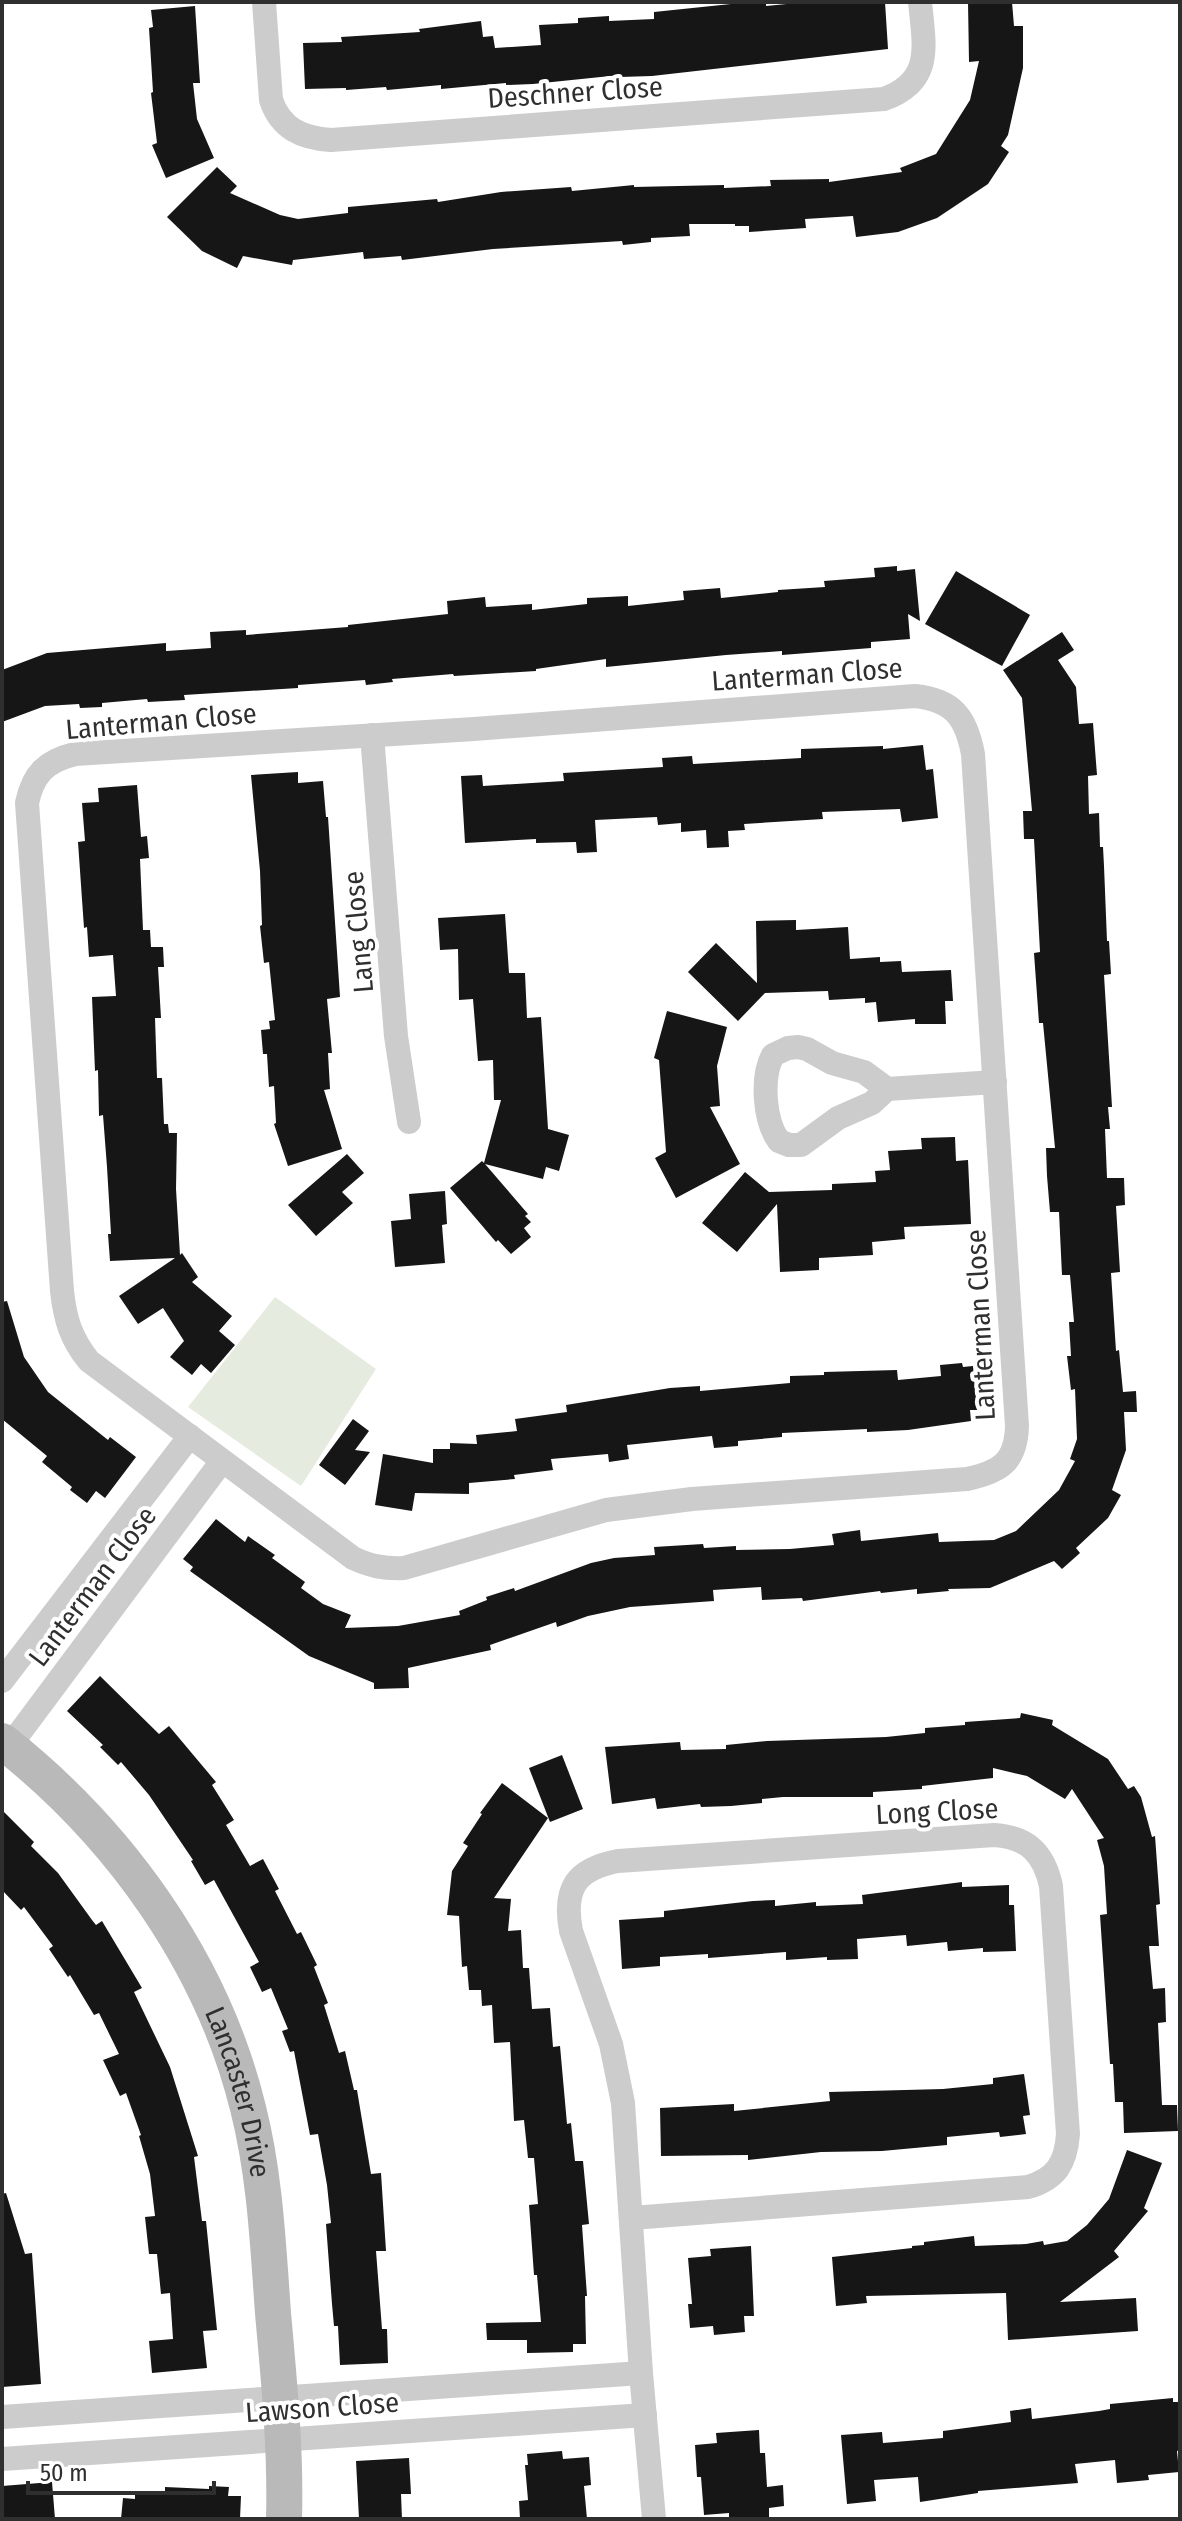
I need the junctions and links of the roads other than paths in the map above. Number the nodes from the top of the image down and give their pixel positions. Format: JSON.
{"nodes":[{"id":1,"x":264,"y":2,"type":"edge"},
{"id":2,"x":920,"y":2,"type":"edge"},
{"id":3,"x":372,"y":735,"type":"junction"},
{"id":4,"x":995,"y":1082,"type":"junction"},
{"id":5,"x":887,"y":1089,"type":"junction"},
{"id":6,"x":409,"y":1122,"type":"dead end"},
{"id":7,"x":190,"y":1436,"type":"junction"},
{"id":8,"x":222,"y":1461,"type":"junction"},
{"id":9,"x":2,"y":1681,"type":"edge"},
{"id":10,"x":6,"y":1744,"type":"edge"},
{"id":11,"x":632,"y":2218,"type":"junction"},
{"id":12,"x":643,"y":2394,"type":"junction"},
{"id":13,"x":280,"y":2398,"type":"junction"},
{"id":14,"x":96,"y":2411,"type":"junction"},
{"id":15,"x":2,"y":2417,"type":"edge"},
{"id":16,"x":282,"y":2440,"type":"junction"},
{"id":17,"x":98,"y":2452,"type":"junction"},
{"id":18,"x":2,"y":2459,"type":"edge"},
{"id":19,"x":284,"y":2519,"type":"edge"},
{"id":20,"x":654,"y":2519,"type":"edge"}],
"edges":[{"from":1,"to":2,"type":"street","name":"Deschner Close"},
{"from":3,"to":4,"type":"street","name":"Lanterman Close"},
{"from":3,"to":6,"type":"street","name":"Lang Close"},
{"from":3,"to":7,"type":"street","name":"Lanterman Close"},
{"from":4,"to":5,"type":"street"},
{"from":4,"to":8,"type":"street","name":"Lanterman Close"},
{"from":5,"to":5,"type":"street"},
{"from":7,"to":8,"type":"street","name":"Lanterman Close"},
{"from":7,"to":9,"type":"street","name":"Lanterman Close"},
{"from":8,"to":10,"type":"street","name":"Lanterman Close"},
{"from":10,"to":13,"type":"street","name":"Lancaster Drive"},
{"from":11,"to":11,"type":"street","name":"Long Close"},
{"from":11,"to":12,"type":"street","name":"Long Close"},
{"from":12,"to":13,"type":"street","name":"Lawson Close"},
{"from":12,"to":16,"type":"street","name":"Lawson Close"},
{"from":12,"to":20,"type":"street","name":"Long Close"},
{"from":13,"to":14,"type":"street","name":"Lawson Close"},
{"from":13,"to":16,"type":"street","name":"Lancaster Drive"},
{"from":14,"to":15,"type":"street","name":"Lawson Close"},
{"from":14,"to":17,"type":"street"},
{"from":16,"to":17,"type":"street","name":"Lawson Close"},
{"from":16,"to":19,"type":"street","name":"Lancaster Drive"},
{"from":17,"to":18,"type":"street","name":"Lawson Close"}]}
